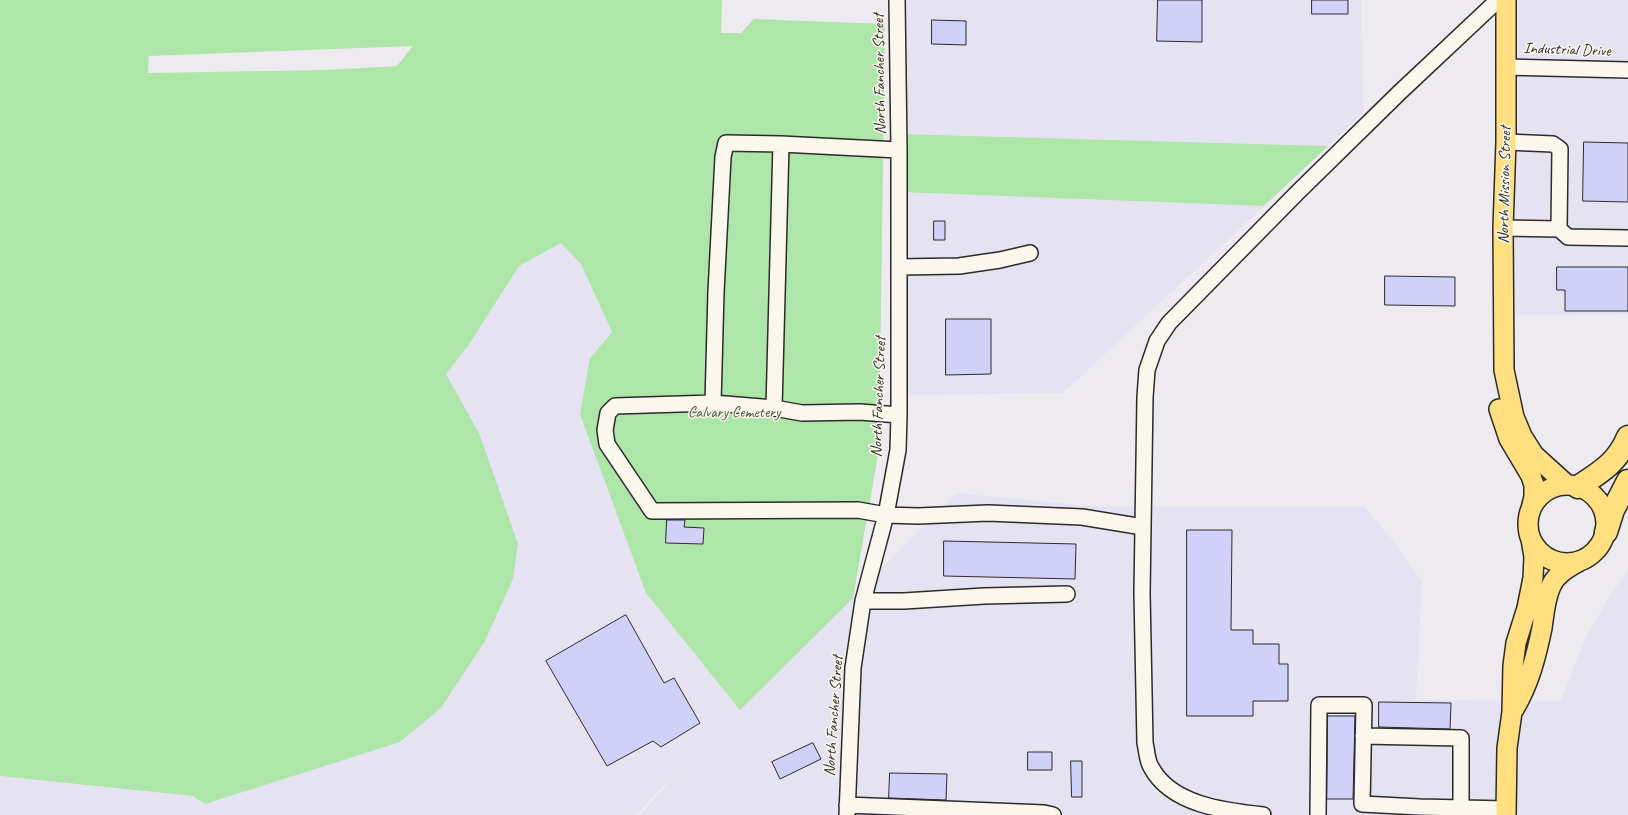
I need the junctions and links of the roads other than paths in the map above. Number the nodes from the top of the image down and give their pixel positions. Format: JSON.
{"nodes":[{"id":1,"x":897,"y":0,"type":"edge"},
{"id":2,"x":1498,"y":0,"type":"edge"},
{"id":3,"x":1506,"y":0,"type":"edge"},
{"id":4,"x":1505,"y":67,"type":"junction"},
{"id":5,"x":1628,"y":70,"type":"edge"},
{"id":6,"x":1506,"y":142,"type":"junction"},
{"id":7,"x":781,"y":144,"type":"junction"},
{"id":8,"x":899,"y":150,"type":"junction"},
{"id":9,"x":1503,"y":228,"type":"junction"},
{"id":10,"x":1559,"y":229,"type":"junction"},
{"id":11,"x":1628,"y":238,"type":"edge"},
{"id":12,"x":1030,"y":253,"type":"dead end"},
{"id":13,"x":899,"y":267,"type":"junction"},
{"id":14,"x":1504,"y":370,"type":"junction"},
{"id":15,"x":713,"y":403,"type":"junction"},
{"id":16,"x":774,"y":408,"type":"junction"},
{"id":17,"x":899,"y":415,"type":"junction"},
{"id":18,"x":1628,"y":437,"type":"edge"},
{"id":19,"x":1628,"y":481,"type":"edge"},
{"id":20,"x":1573,"y":486,"type":"junction"},
{"id":21,"x":1531,"y":510,"type":"junction"},
{"id":22,"x":886,"y":515,"type":"junction"},
{"id":23,"x":1142,"y":527,"type":"junction"},
{"id":24,"x":1606,"y":532,"type":"junction"},
{"id":25,"x":1531,"y":539,"type":"junction"},
{"id":26,"x":1578,"y":562,"type":"junction"},
{"id":27,"x":1067,"y":594,"type":"dead end"},
{"id":28,"x":863,"y":601,"type":"junction"},
{"id":29,"x":1512,"y":712,"type":"junction"},
{"id":30,"x":1363,"y":736,"type":"junction"},
{"id":31,"x":1460,"y":808,"type":"junction"},
{"id":32,"x":847,"y":810,"type":"edge"},
{"id":33,"x":1506,"y":812,"type":"edge"},
{"id":34,"x":1054,"y":815,"type":"edge"},
{"id":35,"x":1263,"y":815,"type":"edge"},
{"id":36,"x":1318,"y":815,"type":"edge"}],
"edges":[{"from":1,"to":8,"type":"street","name":"North Fancher Street"},
{"from":2,"to":23,"type":"street"},
{"from":3,"to":4,"type":"main road","name":"North Mission Street"},
{"from":4,"to":5,"type":"street","name":"Industrial Drive"},
{"from":4,"to":6,"type":"main road","name":"North Mission Street"},
{"from":6,"to":9,"type":"main road","name":"North Mission Street"},
{"from":6,"to":10,"type":"street"},
{"from":7,"to":8,"type":"street"},
{"from":7,"to":15,"type":"street"},
{"from":7,"to":16,"type":"street"},
{"from":8,"to":13,"type":"street","name":"North Fancher Street"},
{"from":9,"to":10,"type":"street"},
{"from":9,"to":14,"type":"main road","name":"North Mission Street"},
{"from":10,"to":11,"type":"street"},
{"from":12,"to":13,"type":"street"},
{"from":13,"to":17,"type":"street","name":"North Fancher Street"},
{"from":14,"to":20,"type":"main road","name":"North Mission Street"},
{"from":14,"to":21,"type":"main road","name":"North Mission Street"},
{"from":15,"to":16,"type":"street"},
{"from":15,"to":22,"type":"street"},
{"from":16,"to":17,"type":"street"},
{"from":17,"to":22,"type":"street","name":"North Fancher Street"},
{"from":18,"to":20,"type":"highway"},
{"from":19,"to":24,"type":"highway"},
{"from":20,"to":21,"type":"main road"},
{"from":20,"to":24,"type":"main road","name":"North Mission Street"},
{"from":21,"to":25,"type":"main road","name":"North Mission Street"},
{"from":22,"to":23,"type":"street"},
{"from":22,"to":28,"type":"street","name":"North Fancher Street"},
{"from":23,"to":35,"type":"street"},
{"from":24,"to":26,"type":"main road","name":"North Mission Street"},
{"from":25,"to":26,"type":"main road","name":"North Mission Street"},
{"from":25,"to":29,"type":"main road","name":"North Mission Street"},
{"from":26,"to":29,"type":"main road","name":"North Mission Street"},
{"from":27,"to":28,"type":"street"},
{"from":28,"to":32,"type":"street","name":"North Fancher Street"},
{"from":29,"to":33,"type":"main road","name":"North Mission Street"},
{"from":30,"to":31,"type":"street"},
{"from":30,"to":31,"type":"street"},
{"from":30,"to":36,"type":"street"},
{"from":31,"to":33,"type":"street"},
{"from":32,"to":34,"type":"street"}]}
